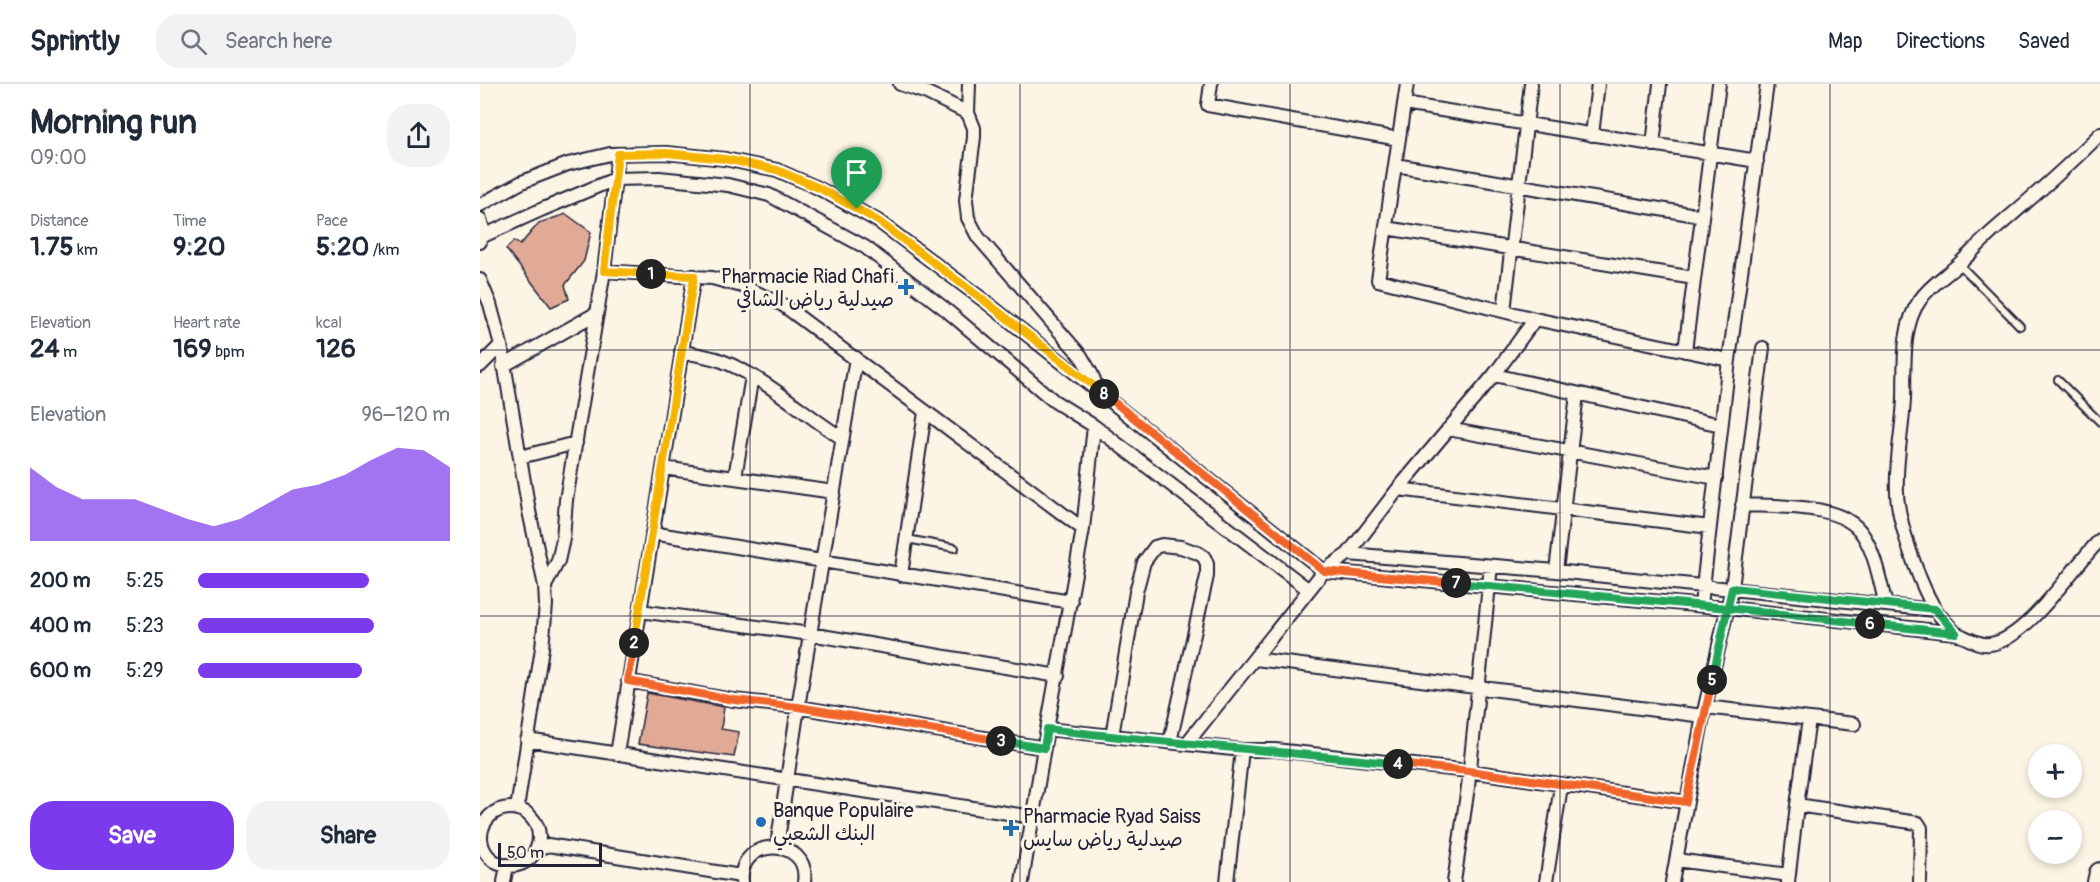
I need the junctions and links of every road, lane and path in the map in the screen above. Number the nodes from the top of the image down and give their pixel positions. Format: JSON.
{"nodes":[{"id":1,"x":900,"y":84,"type":"edge"},
{"id":2,"x":969,"y":84,"type":"edge"},
{"id":3,"x":1211,"y":84,"type":"edge"},
{"id":4,"x":1407,"y":84,"type":"edge"},
{"id":5,"x":1531,"y":84,"type":"edge"},
{"id":6,"x":1598,"y":84,"type":"edge"},
{"id":7,"x":1660,"y":84,"type":"edge"},
{"id":8,"x":1719,"y":84,"type":"edge"},
{"id":9,"x":1767,"y":84,"type":"edge"},
{"id":10,"x":1404,"y":104,"type":"junction"},
{"id":11,"x":968,"y":113,"type":"junction"},
{"id":12,"x":1526,"y":124,"type":"junction"},
{"id":13,"x":2100,"y":134,"type":"edge"},
{"id":14,"x":1592,"y":135,"type":"junction"},
{"id":15,"x":1399,"y":140,"type":"junction"},
{"id":16,"x":1653,"y":145,"type":"junction"},
{"id":17,"x":618,"y":154,"type":"junction"},
{"id":18,"x":1710,"y":154,"type":"junction"},
{"id":19,"x":1756,"y":161,"type":"junction"},
{"id":20,"x":1395,"y":165,"type":"junction"},
{"id":21,"x":615,"y":179,"type":"junction"},
{"id":22,"x":1519,"y":186,"type":"junction"},
{"id":23,"x":480,"y":205,"type":"edge"},
{"id":24,"x":1702,"y":216,"type":"junction"},
{"id":25,"x":480,"y":219,"type":"edge"},
{"id":26,"x":1386,"y":228,"type":"junction"},
{"id":27,"x":481,"y":240,"type":"edge"},
{"id":28,"x":1511,"y":248,"type":"junction"},
{"id":29,"x":1959,"y":264,"type":"junction"},
{"id":30,"x":604,"y":271,"type":"junction"},
{"id":31,"x":694,"y":276,"type":"junction"},
{"id":32,"x":1694,"y":278,"type":"junction"},
{"id":33,"x":480,"y":280,"type":"edge"},
{"id":34,"x":1504,"y":311,"type":"junction"},
{"id":35,"x":597,"y":313,"type":"junction"},
{"id":36,"x":1535,"y":319,"type":"junction"},
{"id":37,"x":2020,"y":326,"type":"dead end"},
{"id":38,"x":501,"y":345,"type":"junction"},
{"id":39,"x":1763,"y":348,"type":"dead end"},
{"id":40,"x":681,"y":351,"type":"junction"},
{"id":41,"x":1685,"y":351,"type":"junction"},
{"id":42,"x":856,"y":358,"type":"junction"},
{"id":43,"x":1729,"y":360,"type":"junction"},
{"id":44,"x":480,"y":366,"type":"edge"},
{"id":45,"x":503,"y":366,"type":"junction"},
{"id":46,"x":1494,"y":375,"type":"junction"},
{"id":47,"x":752,"y":376,"type":"junction"},
{"id":48,"x":2058,"y":380,"type":"dead end"},
{"id":49,"x":1099,"y":390,"type":"junction"},
{"id":50,"x":1577,"y":394,"type":"junction"},
{"id":51,"x":925,"y":412,"type":"junction"},
{"id":52,"x":2100,"y":422,"type":"edge"},
{"id":53,"x":1721,"y":425,"type":"junction"},
{"id":54,"x":1094,"y":426,"type":"junction"},
{"id":55,"x":1448,"y":429,"type":"junction"},
{"id":56,"x":842,"y":438,"type":"junction"},
{"id":57,"x":576,"y":444,"type":"junction"},
{"id":58,"x":1569,"y":450,"type":"junction"},
{"id":59,"x":520,"y":457,"type":"junction"},
{"id":60,"x":663,"y":468,"type":"junction"},
{"id":61,"x":735,"y":477,"type":"junction"},
{"id":62,"x":1716,"y":478,"type":"junction"},
{"id":63,"x":1398,"y":489,"type":"junction"},
{"id":64,"x":834,"y":492,"type":"junction"},
{"id":65,"x":1742,"y":505,"type":"junction"},
{"id":66,"x":1563,"y":510,"type":"junction"},
{"id":67,"x":1710,"y":527,"type":"junction"},
{"id":68,"x":1083,"y":529,"type":"junction"},
{"id":69,"x":652,"y":533,"type":"junction"},
{"id":70,"x":906,"y":538,"type":"junction"},
{"id":71,"x":2100,"y":540,"type":"edge"},
{"id":72,"x":955,"y":548,"type":"dead end"},
{"id":73,"x":1348,"y":554,"type":"junction"},
{"id":74,"x":822,"y":562,"type":"junction"},
{"id":75,"x":1491,"y":566,"type":"junction"},
{"id":76,"x":1324,"y":571,"type":"junction"},
{"id":77,"x":1556,"y":571,"type":"junction"},
{"id":78,"x":901,"y":575,"type":"junction"},
{"id":79,"x":1490,"y":585,"type":"junction"},
{"id":80,"x":545,"y":586,"type":"junction"},
{"id":81,"x":1704,"y":586,"type":"junction"},
{"id":82,"x":1732,"y":588,"type":"junction"},
{"id":83,"x":1309,"y":590,"type":"junction"},
{"id":84,"x":1071,"y":602,"type":"junction"},
{"id":85,"x":1886,"y":605,"type":"junction"},
{"id":86,"x":1701,"y":606,"type":"junction"},
{"id":87,"x":1728,"y":608,"type":"junction"},
{"id":88,"x":1935,"y":609,"type":"junction"},
{"id":89,"x":640,"y":611,"type":"junction"},
{"id":90,"x":1956,"y":633,"type":"junction"},
{"id":91,"x":810,"y":634,"type":"junction"},
{"id":92,"x":1255,"y":659,"type":"junction"},
{"id":93,"x":1058,"y":676,"type":"junction"},
{"id":94,"x":628,"y":681,"type":"junction"},
{"id":95,"x":1478,"y":686,"type":"junction"},
{"id":96,"x":798,"y":707,"type":"junction"},
{"id":97,"x":1704,"y":712,"type":"junction"},
{"id":98,"x":1809,"y":719,"type":"junction"},
{"id":99,"x":1854,"y":724,"type":"dead end"},
{"id":100,"x":1047,"y":729,"type":"junction"},
{"id":101,"x":1112,"y":736,"type":"junction"},
{"id":102,"x":527,"y":740,"type":"junction"},
{"id":103,"x":1170,"y":742,"type":"junction"},
{"id":104,"x":1187,"y":744,"type":"junction"},
{"id":105,"x":1044,"y":748,"type":"junction"},
{"id":106,"x":1242,"y":750,"type":"junction"},
{"id":107,"x":617,"y":754,"type":"junction"},
{"id":108,"x":1469,"y":771,"type":"junction"},
{"id":109,"x":787,"y":780,"type":"junction"},
{"id":110,"x":1561,"y":786,"type":"junction"},
{"id":111,"x":1686,"y":802,"type":"junction"},
{"id":112,"x":1797,"y":805,"type":"junction"},
{"id":113,"x":517,"y":809,"type":"junction"},
{"id":114,"x":1033,"y":817,"type":"junction"},
{"id":115,"x":481,"y":834,"type":"edge"},
{"id":116,"x":538,"y":834,"type":"junction"},
{"id":117,"x":548,"y":845,"type":"junction"},
{"id":118,"x":777,"y":846,"type":"junction"},
{"id":119,"x":535,"y":851,"type":"junction"},
{"id":120,"x":1676,"y":860,"type":"junction"},
{"id":121,"x":507,"y":866,"type":"junction"},
{"id":122,"x":2100,"y":873,"type":"edge"},
{"id":123,"x":742,"y":879,"type":"edge"},
{"id":124,"x":1789,"y":879,"type":"edge"},
{"id":125,"x":504,"y":882,"type":"edge"},
{"id":126,"x":804,"y":882,"type":"edge"},
{"id":127,"x":1022,"y":882,"type":"edge"},
{"id":128,"x":1227,"y":882,"type":"edge"},
{"id":129,"x":1454,"y":882,"type":"edge"},
{"id":130,"x":1546,"y":882,"type":"edge"},
{"id":131,"x":1672,"y":882,"type":"edge"},
{"id":132,"x":1920,"y":882,"type":"edge"},
{"id":133,"x":2098,"y":882,"type":"edge"}],
"edges":[{"from":1,"to":11,"type":"street"},
{"from":2,"to":11,"type":"street"},
{"from":3,"to":15,"type":"street"},
{"from":4,"to":10,"type":"street"},
{"from":5,"to":12,"type":"street"},
{"from":6,"to":14,"type":"street"},
{"from":7,"to":16,"type":"street"},
{"from":8,"to":18,"type":"street"},
{"from":9,"to":19,"type":"street"},
{"from":10,"to":12,"type":"street"},
{"from":10,"to":15,"type":"street"},
{"from":11,"to":49,"type":"street"},
{"from":12,"to":14,"type":"street"},
{"from":12,"to":22,"type":"street"},
{"from":13,"to":29,"type":"street"},
{"from":14,"to":16,"type":"street"},
{"from":15,"to":20,"type":"street"},
{"from":16,"to":18,"type":"street"},
{"from":17,"to":21,"type":"street"},
{"from":17,"to":23,"type":"street"},
{"from":17,"to":49,"type":"street"},
{"from":18,"to":19,"type":"street"},
{"from":18,"to":24,"type":"street"},
{"from":19,"to":43,"type":"street"},
{"from":20,"to":22,"type":"street"},
{"from":20,"to":26,"type":"street"},
{"from":21,"to":27,"type":"street"},
{"from":21,"to":30,"type":"street"},
{"from":21,"to":54,"type":"street"},
{"from":22,"to":24,"type":"street"},
{"from":22,"to":28,"type":"street"},
{"from":24,"to":32,"type":"street"},
{"from":25,"to":27,"type":"street"},
{"from":26,"to":28,"type":"street"},
{"from":26,"to":34,"type":"street"},
{"from":28,"to":32,"type":"street"},
{"from":28,"to":34,"type":"street"},
{"from":29,"to":37,"type":"lane"},
{"from":29,"to":88,"type":"street"},
{"from":30,"to":31,"type":"street"},
{"from":30,"to":35,"type":"street"},
{"from":31,"to":40,"type":"street"},
{"from":31,"to":42,"type":"street"},
{"from":32,"to":41,"type":"street"},
{"from":33,"to":38,"type":"street"},
{"from":34,"to":36,"type":"street"},
{"from":35,"to":45,"type":"street"},
{"from":35,"to":57,"type":"street"},
{"from":36,"to":41,"type":"street"},
{"from":36,"to":46,"type":"street"},
{"from":38,"to":44,"type":"street"},
{"from":38,"to":45,"type":"street"},
{"from":39,"to":65,"type":"street"},
{"from":40,"to":47,"type":"street"},
{"from":40,"to":60,"type":"street"},
{"from":41,"to":43,"type":"street"},
{"from":42,"to":51,"type":"street"},
{"from":42,"to":56,"type":"street"},
{"from":43,"to":53,"type":"street"},
{"from":45,"to":59,"type":"street"},
{"from":46,"to":50,"type":"street"},
{"from":46,"to":55,"type":"street"},
{"from":47,"to":56,"type":"street"},
{"from":47,"to":61,"type":"street"},
{"from":48,"to":52,"type":"lane"},
{"from":49,"to":76,"type":"street"},
{"from":50,"to":53,"type":"street"},
{"from":50,"to":58,"type":"street"},
{"from":51,"to":68,"type":"street"},
{"from":51,"to":70,"type":"street"},
{"from":53,"to":62,"type":"street"},
{"from":54,"to":68,"type":"street"},
{"from":54,"to":83,"type":"street"},
{"from":55,"to":58,"type":"street"},
{"from":55,"to":63,"type":"street"},
{"from":56,"to":64,"type":"street"},
{"from":57,"to":59,"type":"street"},
{"from":57,"to":80,"type":"street"},
{"from":58,"to":62,"type":"street"},
{"from":58,"to":66,"type":"street"},
{"from":59,"to":80,"type":"street"},
{"from":60,"to":61,"type":"street"},
{"from":60,"to":69,"type":"street"},
{"from":61,"to":64,"type":"street"},
{"from":62,"to":67,"type":"street"},
{"from":63,"to":66,"type":"street"},
{"from":63,"to":73,"type":"street"},
{"from":64,"to":74,"type":"street"},
{"from":65,"to":82,"type":"street"},
{"from":65,"to":85,"type":"street"},
{"from":66,"to":67,"type":"street"},
{"from":66,"to":77,"type":"street"},
{"from":67,"to":81,"type":"street"},
{"from":68,"to":84,"type":"street"},
{"from":69,"to":74,"type":"street"},
{"from":69,"to":89,"type":"street"},
{"from":70,"to":72,"type":"lane"},
{"from":70,"to":78,"type":"street"},
{"from":71,"to":90,"type":"street"},
{"from":73,"to":75,"type":"street"},
{"from":73,"to":76,"type":"street"},
{"from":74,"to":78,"type":"street"},
{"from":74,"to":91,"type":"street"},
{"from":75,"to":77,"type":"street"},
{"from":75,"to":79,"type":"street"},
{"from":76,"to":79,"type":"street"},
{"from":76,"to":83,"type":"street"},
{"from":77,"to":81,"type":"street"},
{"from":78,"to":84,"type":"street"},
{"from":79,"to":86,"type":"street"},
{"from":79,"to":95,"type":"street"},
{"from":80,"to":102,"type":"street"},
{"from":81,"to":82,"type":"street"},
{"from":81,"to":86,"type":"street"},
{"from":82,"to":85,"type":"street"},
{"from":82,"to":87,"type":"street"},
{"from":83,"to":92,"type":"street"},
{"from":84,"to":93,"type":"street"},
{"from":85,"to":88,"type":"street"},
{"from":86,"to":87,"type":"street"},
{"from":87,"to":90,"type":"street"},
{"from":87,"to":97,"type":"street"},
{"from":88,"to":90,"type":"street"},
{"from":89,"to":91,"type":"street"},
{"from":89,"to":94,"type":"street"},
{"from":91,"to":93,"type":"street"},
{"from":91,"to":96,"type":"street"},
{"from":92,"to":95,"type":"street"},
{"from":92,"to":104,"type":"street"},
{"from":93,"to":100,"type":"street"},
{"from":94,"to":96,"type":"street"},
{"from":94,"to":107,"type":"street"},
{"from":95,"to":97,"type":"street"},
{"from":95,"to":108,"type":"street"},
{"from":96,"to":105,"type":"street"},
{"from":96,"to":109,"type":"street"},
{"from":97,"to":98,"type":"street"},
{"from":97,"to":111,"type":"street"},
{"from":98,"to":99,"type":"street"},
{"from":98,"to":112,"type":"street"},
{"from":100,"to":101,"type":"street"},
{"from":100,"to":105,"type":"street"},
{"from":101,"to":103,"type":"street"},
{"from":101,"to":103,"type":"street"},
{"from":102,"to":107,"type":"street"},
{"from":102,"to":113,"type":"street"},
{"from":103,"to":104,"type":"street"},
{"from":104,"to":106,"type":"street"},
{"from":105,"to":114,"type":"street"},
{"from":106,"to":108,"type":"street"},
{"from":106,"to":128,"type":"street"},
{"from":107,"to":109,"type":"street"},
{"from":108,"to":110,"type":"street"},
{"from":108,"to":129,"type":"street"},
{"from":109,"to":114,"type":"street"},
{"from":109,"to":118,"type":"street"},
{"from":110,"to":111,"type":"street"},
{"from":110,"to":130,"type":"street"},
{"from":111,"to":120,"type":"street"},
{"from":112,"to":124,"type":"street"},
{"from":112,"to":132,"type":"street"},
{"from":113,"to":115,"type":"street"},
{"from":113,"to":116,"type":"street"},
{"from":114,"to":127,"type":"street"},
{"from":115,"to":121,"type":"street"},
{"from":116,"to":117,"type":"street"},
{"from":116,"to":119,"type":"street"},
{"from":117,"to":119,"type":"street"},
{"from":117,"to":123,"type":"street"},
{"from":118,"to":123,"type":"street"},
{"from":118,"to":126,"type":"street"},
{"from":119,"to":121,"type":"street"},
{"from":120,"to":124,"type":"street"},
{"from":120,"to":131,"type":"street"},
{"from":121,"to":125,"type":"street"},
{"from":122,"to":133,"type":"main road"}]}
